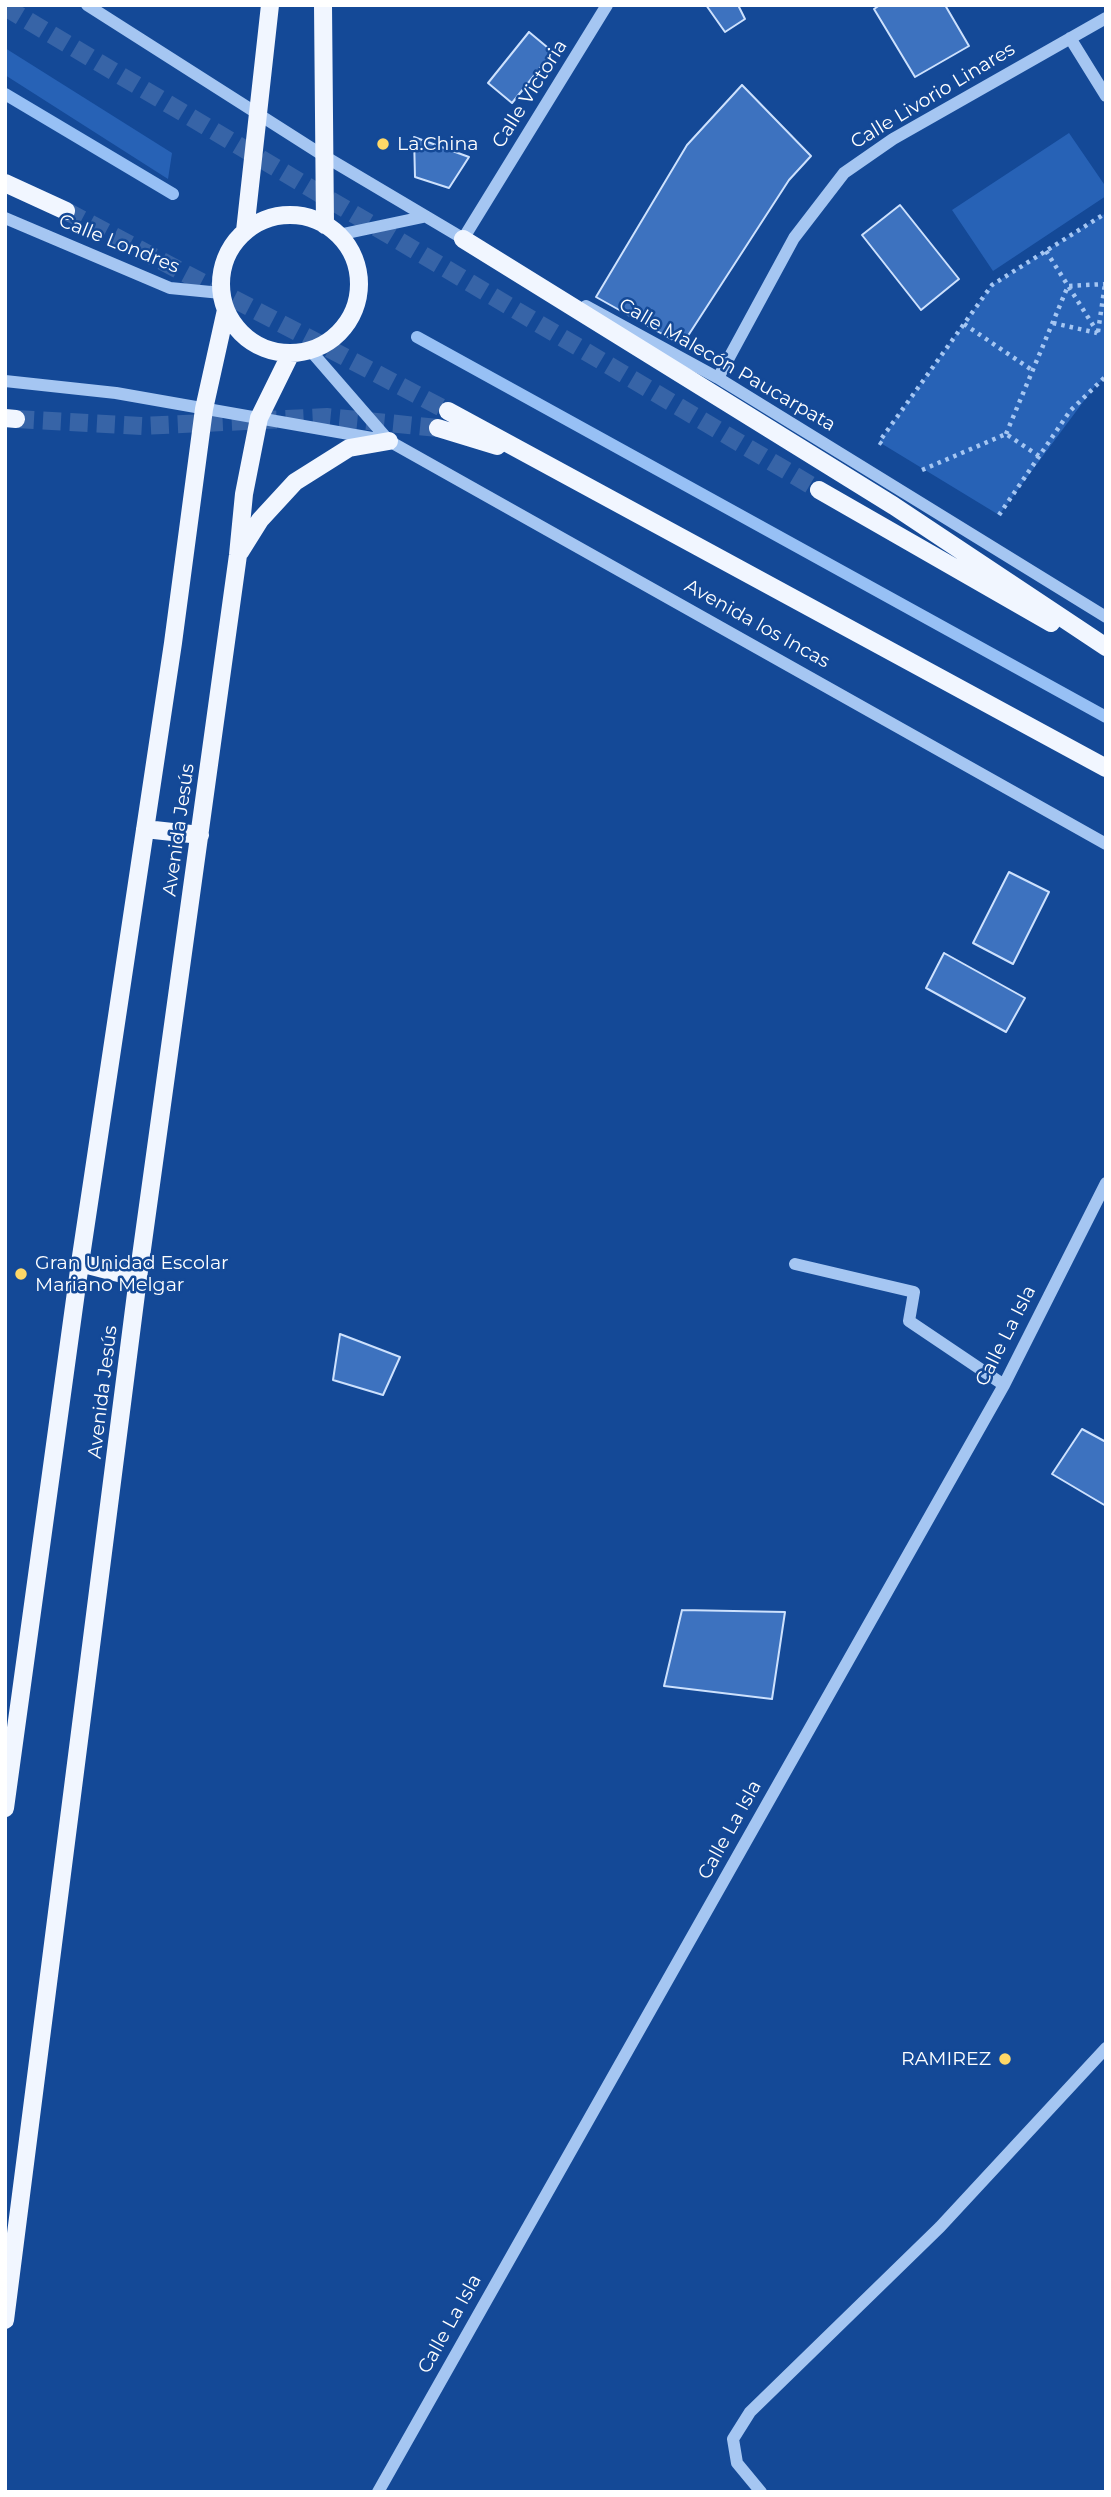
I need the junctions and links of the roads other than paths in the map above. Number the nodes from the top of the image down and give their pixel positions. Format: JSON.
{"nodes":[{"id":1,"x":86,"y":5,"type":"edge"},
{"id":2,"x":270,"y":5,"type":"edge"},
{"id":3,"x":323,"y":5,"type":"edge"},
{"id":4,"x":607,"y":5,"type":"edge"},
{"id":5,"x":1106,"y":18,"type":"edge"},
{"id":6,"x":1070,"y":38,"type":"junction"},
{"id":7,"x":1106,"y":96,"type":"edge"},
{"id":8,"x":258,"y":114,"type":"junction"},
{"id":9,"x":324,"y":156,"type":"junction"},
{"id":10,"x":5,"y":183,"type":"edge"},
{"id":11,"x":66,"y":211,"type":"tunnel mouth"},
{"id":12,"x":424,"y":217,"type":"junction"},
{"id":13,"x":5,"y":218,"type":"edge"},
{"id":14,"x":332,"y":230,"type":"junction"},
{"id":15,"x":245,"y":231,"type":"junction"},
{"id":16,"x":463,"y":239,"type":"junction"},
{"id":17,"x":224,"y":302,"type":"junction"},
{"id":18,"x":310,"y":350,"type":"junction"},
{"id":19,"x":291,"y":353,"type":"junction"},
{"id":20,"x":718,"y":378,"type":"junction"},
{"id":21,"x":5,"y":381,"type":"edge"},
{"id":22,"x":204,"y":409,"type":"junction"},
{"id":23,"x":448,"y":411,"type":"tunnel mouth"},
{"id":24,"x":259,"y":418,"type":"junction"},
{"id":25,"x":438,"y":428,"type":"tunnel mouth"},
{"id":26,"x":389,"y":441,"type":"junction"},
{"id":27,"x":534,"y":456,"type":"junction"},
{"id":28,"x":819,"y":489,"type":"tunnel mouth"},
{"id":29,"x":239,"y":555,"type":"junction"},
{"id":30,"x":1106,"y":617,"type":"edge"},
{"id":31,"x":1106,"y":647,"type":"edge"},
{"id":32,"x":1106,"y":655,"type":"edge"},
{"id":33,"x":1106,"y":768,"type":"edge"},
{"id":34,"x":145,"y":829,"type":"junction"},
{"id":35,"x":200,"y":835,"type":"junction"},
{"id":36,"x":1106,"y":844,"type":"edge"},
{"id":37,"x":1106,"y":1183,"type":"edge"},
{"id":38,"x":80,"y":1263,"type":"junction"},
{"id":39,"x":795,"y":1264,"type":"dead end"},
{"id":40,"x":138,"y":1278,"type":"junction"},
{"id":41,"x":1003,"y":1385,"type":"junction"},
{"id":42,"x":5,"y":1808,"type":"edge"},
{"id":43,"x":1106,"y":2048,"type":"edge"},
{"id":44,"x":8,"y":2279,"type":"edge"},
{"id":45,"x":5,"y":2320,"type":"edge"},
{"id":46,"x":378,"y":2492,"type":"edge"},
{"id":47,"x":761,"y":2492,"type":"edge"}],
"edges":[{"from":1,"to":8,"type":"street","name":"Calle Malecón Paucarpata"},
{"from":2,"to":8,"type":"main road"},
{"from":3,"to":9,"type":"main road"},
{"from":4,"to":16,"type":"street","name":"Calle Victoria"},
{"from":5,"to":6,"type":"street","name":"Calle Livorio Linares"},
{"from":6,"to":7,"type":"street"},
{"from":6,"to":20,"type":"street","name":"Calle Livorio Linares"},
{"from":8,"to":9,"type":"street","name":"Calle Malecón Paucarpata"},
{"from":8,"to":15,"type":"main road"},
{"from":9,"to":12,"type":"street","name":"Calle Malecón Paucarpata"},
{"from":9,"to":14,"type":"main road"},
{"from":10,"to":11,"type":"main road"},
{"from":12,"to":14,"type":"street"},
{"from":12,"to":16,"type":"street","name":"Calle Malecón Paucarpata"},
{"from":13,"to":17,"type":"street","name":"Calle Londres"},
{"from":14,"to":15,"type":"main road"},
{"from":14,"to":18,"type":"main road"},
{"from":15,"to":17,"type":"main road"},
{"from":16,"to":20,"type":"street","name":"Calle Malecón Paucarpata"},
{"from":16,"to":31,"type":"main road"},
{"from":17,"to":19,"type":"main road"},
{"from":17,"to":22,"type":"main road","name":"Avenida Jesús"},
{"from":18,"to":19,"type":"main road"},
{"from":18,"to":26,"type":"street","name":"Avenida los Incas"},
{"from":19,"to":24,"type":"main road","name":"Avenida Jesús"},
{"from":20,"to":30,"type":"street","name":"Calle Malecón Paucarpata"},
{"from":21,"to":22,"type":"street","name":"Avenida los Incas"},
{"from":22,"to":24,"type":"street","name":"Avenida los Incas"},
{"from":22,"to":34,"type":"main road","name":"Avenida Jesús"},
{"from":23,"to":27,"type":"main road"},
{"from":24,"to":26,"type":"street","name":"Avenida los Incas"},
{"from":24,"to":29,"type":"main road","name":"Avenida Jesús"},
{"from":25,"to":27,"type":"main road"},
{"from":26,"to":29,"type":"main road"},
{"from":26,"to":36,"type":"street","name":"Avenida los Incas"},
{"from":27,"to":33,"type":"main road","name":"Avenida los Incas"},
{"from":28,"to":32,"type":"main road"},
{"from":29,"to":35,"type":"main road","name":"Avenida Jesús"},
{"from":34,"to":35,"type":"main road"},
{"from":34,"to":38,"type":"main road","name":"Avenida Jesús"},
{"from":35,"to":40,"type":"main road","name":"Avenida Jesús"},
{"from":37,"to":41,"type":"street","name":"Calle La Isla"},
{"from":38,"to":40,"type":"main road"},
{"from":38,"to":42,"type":"main road","name":"Avenida Jesús"},
{"from":39,"to":41,"type":"street"},
{"from":40,"to":44,"type":"main road","name":"Avenida Jesús"},
{"from":41,"to":46,"type":"street","name":"Calle La Isla"},
{"from":43,"to":47,"type":"street"},
{"from":44,"to":45,"type":"main road","name":"Avenida Jesús"}]}
